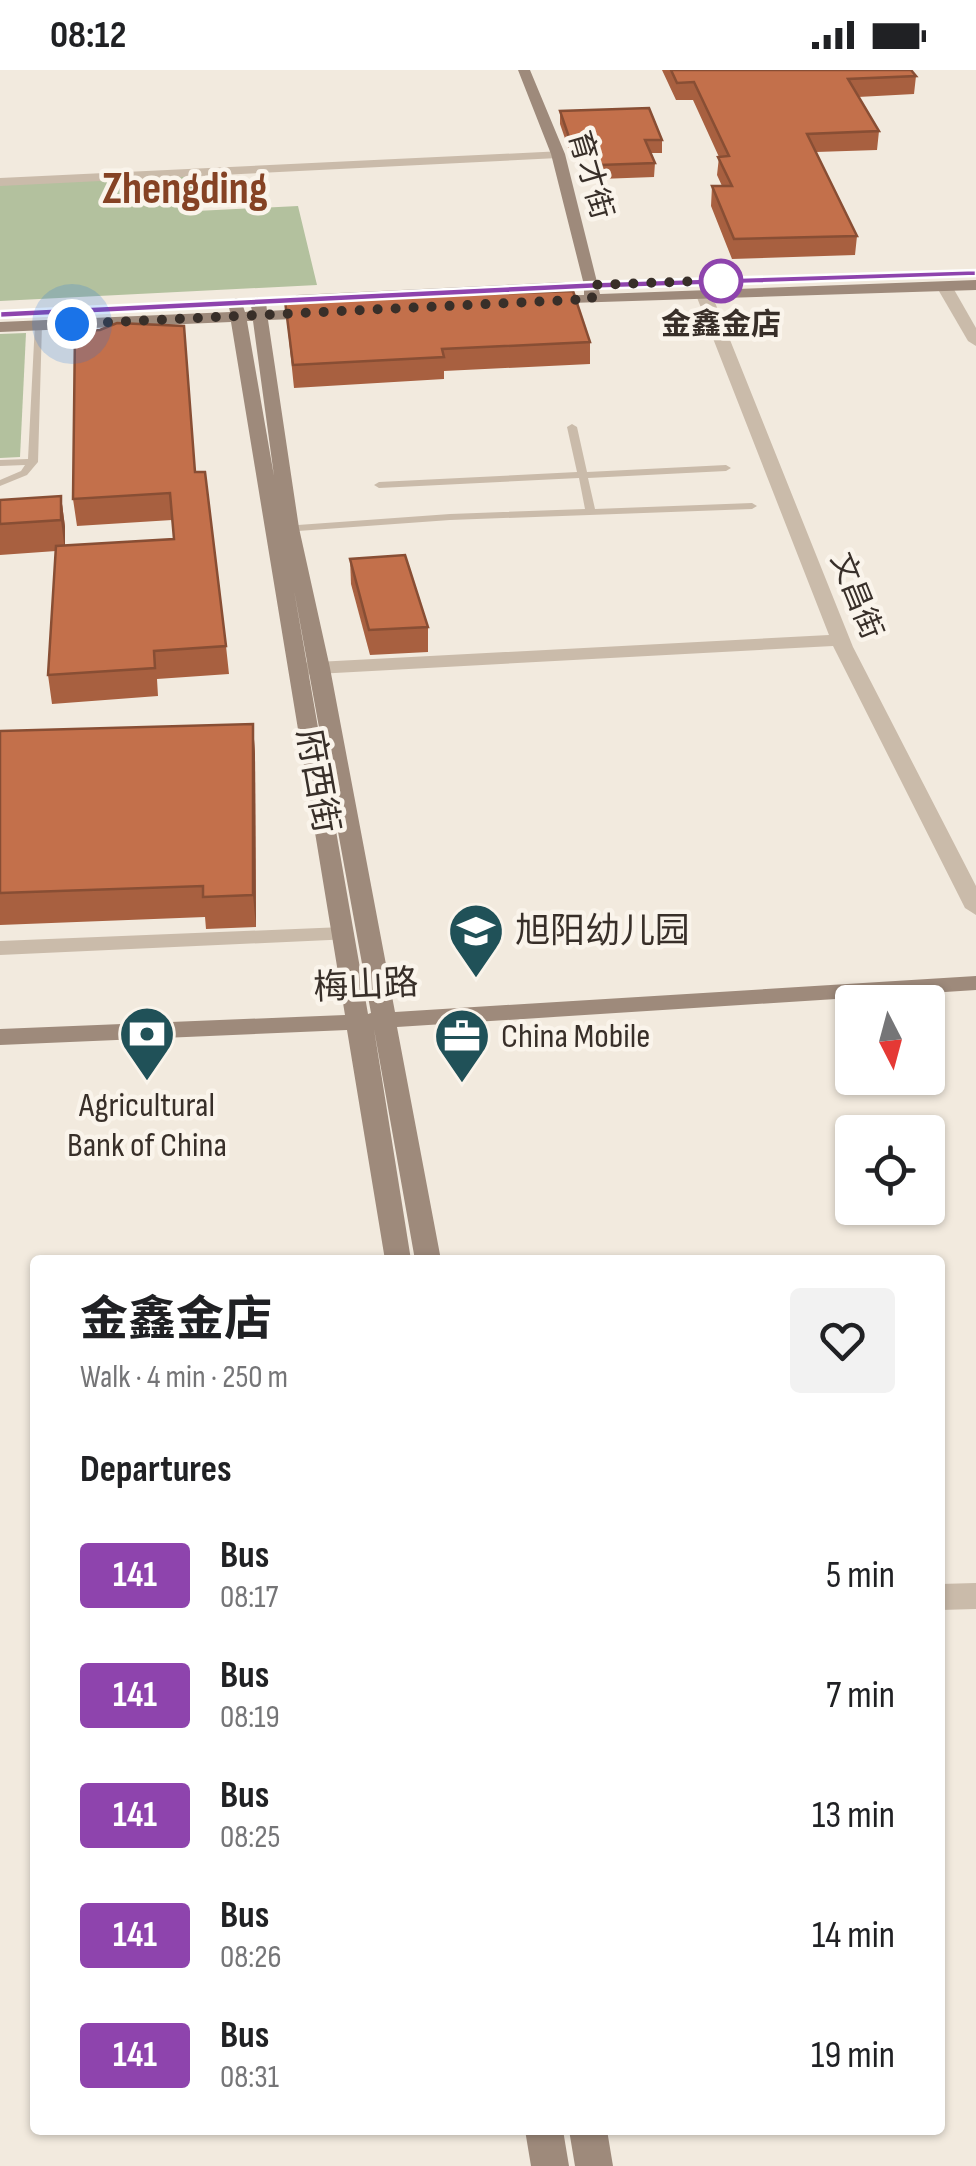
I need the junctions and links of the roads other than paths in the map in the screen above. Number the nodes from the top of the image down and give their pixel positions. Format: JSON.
{"nodes":[{"id":1,"x":524,"y":70,"type":"edge"},
{"id":2,"x":558,"y":154,"type":"junction"},
{"id":3,"x":0,"y":182,"type":"edge"},
{"id":4,"x":976,"y":274,"type":"edge"},
{"id":5,"x":976,"y":285,"type":"edge"},
{"id":6,"x":944,"y":286,"type":"junction"},
{"id":7,"x":592,"y":292,"type":"junction"},
{"id":8,"x":704,"y":295,"type":"junction"},
{"id":9,"x":248,"y":309,"type":"junction"},
{"id":10,"x":0,"y":315,"type":"edge"},
{"id":11,"x":38,"y":325,"type":"junction"},
{"id":12,"x":0,"y":327,"type":"edge"},
{"id":13,"x":976,"y":340,"type":"edge"},
{"id":14,"x":572,"y":427,"type":"dead end"},
{"id":15,"x":33,"y":462,"type":"junction"},
{"id":16,"x":0,"y":464,"type":"edge"},
{"id":17,"x":726,"y":468,"type":"dead end"},
{"id":18,"x":583,"y":475,"type":"junction"},
{"id":19,"x":0,"y":483,"type":"edge"},
{"id":20,"x":379,"y":485,"type":"dead end"},
{"id":21,"x":752,"y":506,"type":"dead end"},
{"id":22,"x":592,"y":512,"type":"junction"},
{"id":23,"x":282,"y":529,"type":"junction"},
{"id":24,"x":841,"y":640,"type":"junction"},
{"id":25,"x":309,"y":668,"type":"junction"},
{"id":26,"x":976,"y":908,"type":"edge"},
{"id":27,"x":343,"y":934,"type":"junction"},
{"id":28,"x":0,"y":948,"type":"edge"},
{"id":29,"x":976,"y":982,"type":"edge"},
{"id":30,"x":383,"y":1020,"type":"junction"},
{"id":31,"x":357,"y":1022,"type":"junction"},
{"id":32,"x":0,"y":1037,"type":"edge"},
{"id":33,"x":397,"y":1255,"type":"edge"},
{"id":34,"x":427,"y":1255,"type":"edge"},
{"id":35,"x":945,"y":1596,"type":"edge"},
{"id":36,"x":976,"y":1596,"type":"edge"},
{"id":37,"x":545,"y":2135,"type":"edge"},
{"id":38,"x":589,"y":2135,"type":"edge"},
{"id":39,"x":550,"y":2166,"type":"edge"},
{"id":40,"x":594,"y":2166,"type":"edge"}],
"edges":[{"from":1,"to":2,"type":"street","name":"育才街"},
{"from":2,"to":3,"type":"street"},
{"from":2,"to":7,"type":"street","name":"育才街"},
{"from":4,"to":7,"type":"street"},
{"from":5,"to":6,"type":"street"},
{"from":6,"to":8,"type":"street"},
{"from":6,"to":13,"type":"street"},
{"from":7,"to":8,"type":"street"},
{"from":7,"to":9,"type":"street"},
{"from":8,"to":24,"type":"street","name":"文昌街"},
{"from":9,"to":10,"type":"street"},
{"from":9,"to":11,"type":"street"},
{"from":9,"to":23,"type":"street","name":"府西街"},
{"from":11,"to":12,"type":"street"},
{"from":11,"to":15,"type":"lane"},
{"from":14,"to":18,"type":"lane"},
{"from":15,"to":16,"type":"lane"},
{"from":15,"to":19,"type":"lane"},
{"from":17,"to":18,"type":"lane"},
{"from":18,"to":20,"type":"lane"},
{"from":18,"to":22,"type":"lane"},
{"from":21,"to":22,"type":"lane"},
{"from":22,"to":23,"type":"lane"},
{"from":23,"to":25,"type":"street","name":"府西街"},
{"from":24,"to":25,"type":"street"},
{"from":24,"to":26,"type":"street","name":"文昌街"},
{"from":25,"to":27,"type":"street","name":"府西街"},
{"from":25,"to":30,"type":"street"},
{"from":27,"to":28,"type":"street"},
{"from":27,"to":31,"type":"street","name":"府西街"},
{"from":29,"to":30,"type":"street","name":"梅山路"},
{"from":30,"to":31,"type":"street","name":"梅山路"},
{"from":30,"to":34,"type":"street"},
{"from":31,"to":32,"type":"street","name":"梅山路"},
{"from":31,"to":33,"type":"street","name":"府西街"},
{"from":35,"to":36,"type":"street"},
{"from":37,"to":39,"type":"street"},
{"from":38,"to":40,"type":"street"}]}
